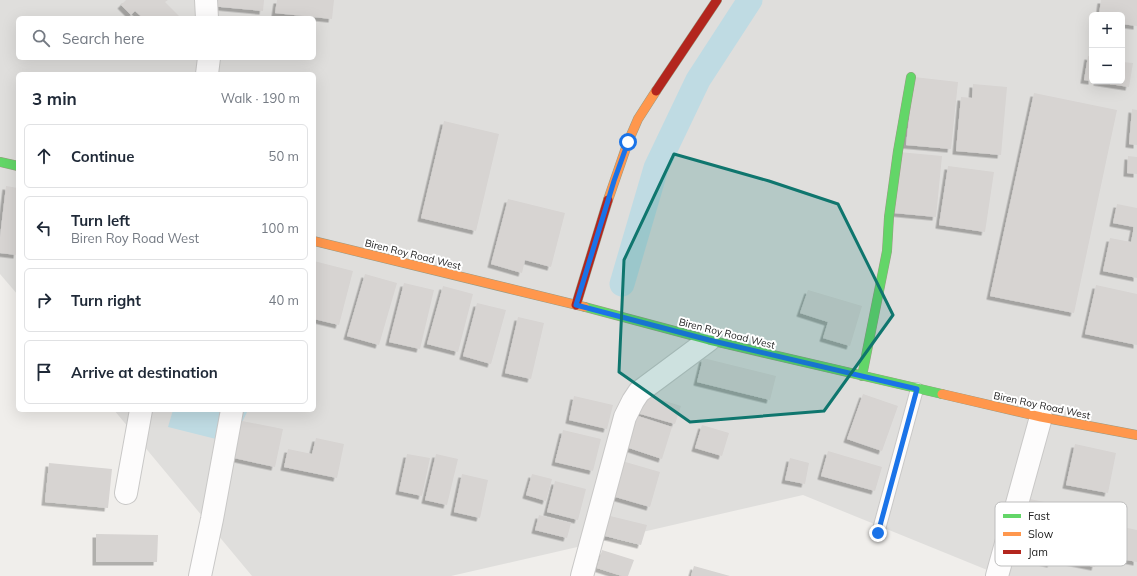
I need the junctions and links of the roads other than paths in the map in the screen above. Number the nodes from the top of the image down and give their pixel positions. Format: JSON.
{"nodes":[{"id":1,"x":206,"y":0,"type":"edge"},
{"id":2,"x":717,"y":0,"type":"edge"},
{"id":3,"x":207,"y":16,"type":"edge"},
{"id":4,"x":209,"y":60,"type":"edge"},
{"id":5,"x":207,"y":72,"type":"edge"},
{"id":6,"x":911,"y":77,"type":"dead end"},
{"id":7,"x":0,"y":162,"type":"edge"},
{"id":8,"x":16,"y":166,"type":"edge"},
{"id":9,"x":316,"y":241,"type":"edge"},
{"id":10,"x":576,"y":305,"type":"junction"},
{"id":11,"x":709,"y":340,"type":"junction"},
{"id":12,"x":862,"y":376,"type":"junction"},
{"id":13,"x":917,"y":389,"type":"junction"},
{"id":14,"x":141,"y":412,"type":"edge"},
{"id":15,"x":232,"y":412,"type":"edge"},
{"id":16,"x":1041,"y":416,"type":"junction"},
{"id":17,"x":1137,"y":435,"type":"edge"},
{"id":18,"x":126,"y":494,"type":"dead end"},
{"id":19,"x":1017,"y":502,"type":"edge"},
{"id":20,"x":878,"y":533,"type":"dead end"},
{"id":21,"x":1000,"y":566,"type":"edge"},
{"id":22,"x":200,"y":576,"type":"edge"},
{"id":23,"x":582,"y":576,"type":"edge"},
{"id":24,"x":997,"y":576,"type":"edge"}],
"edges":[{"from":1,"to":3,"type":"street"},
{"from":2,"to":10,"type":"main road"},
{"from":4,"to":5,"type":"street"},
{"from":6,"to":12,"type":"main road"},
{"from":7,"to":8,"type":"main road"},
{"from":9,"to":10,"type":"main road","name":"Biren Roy Road West"},
{"from":10,"to":11,"type":"main road","name":"Biren Roy Road West"},
{"from":11,"to":12,"type":"main road","name":"Biren Roy Road West"},
{"from":11,"to":23,"type":"street"},
{"from":12,"to":13,"type":"main road","name":"Biren Roy Road West"},
{"from":13,"to":16,"type":"main road","name":"Biren Roy Road West"},
{"from":13,"to":20,"type":"lane"},
{"from":14,"to":18,"type":"street"},
{"from":15,"to":22,"type":"street"},
{"from":16,"to":17,"type":"main road","name":"Biren Roy Road West"},
{"from":16,"to":19,"type":"street"},
{"from":21,"to":24,"type":"street"}]}
